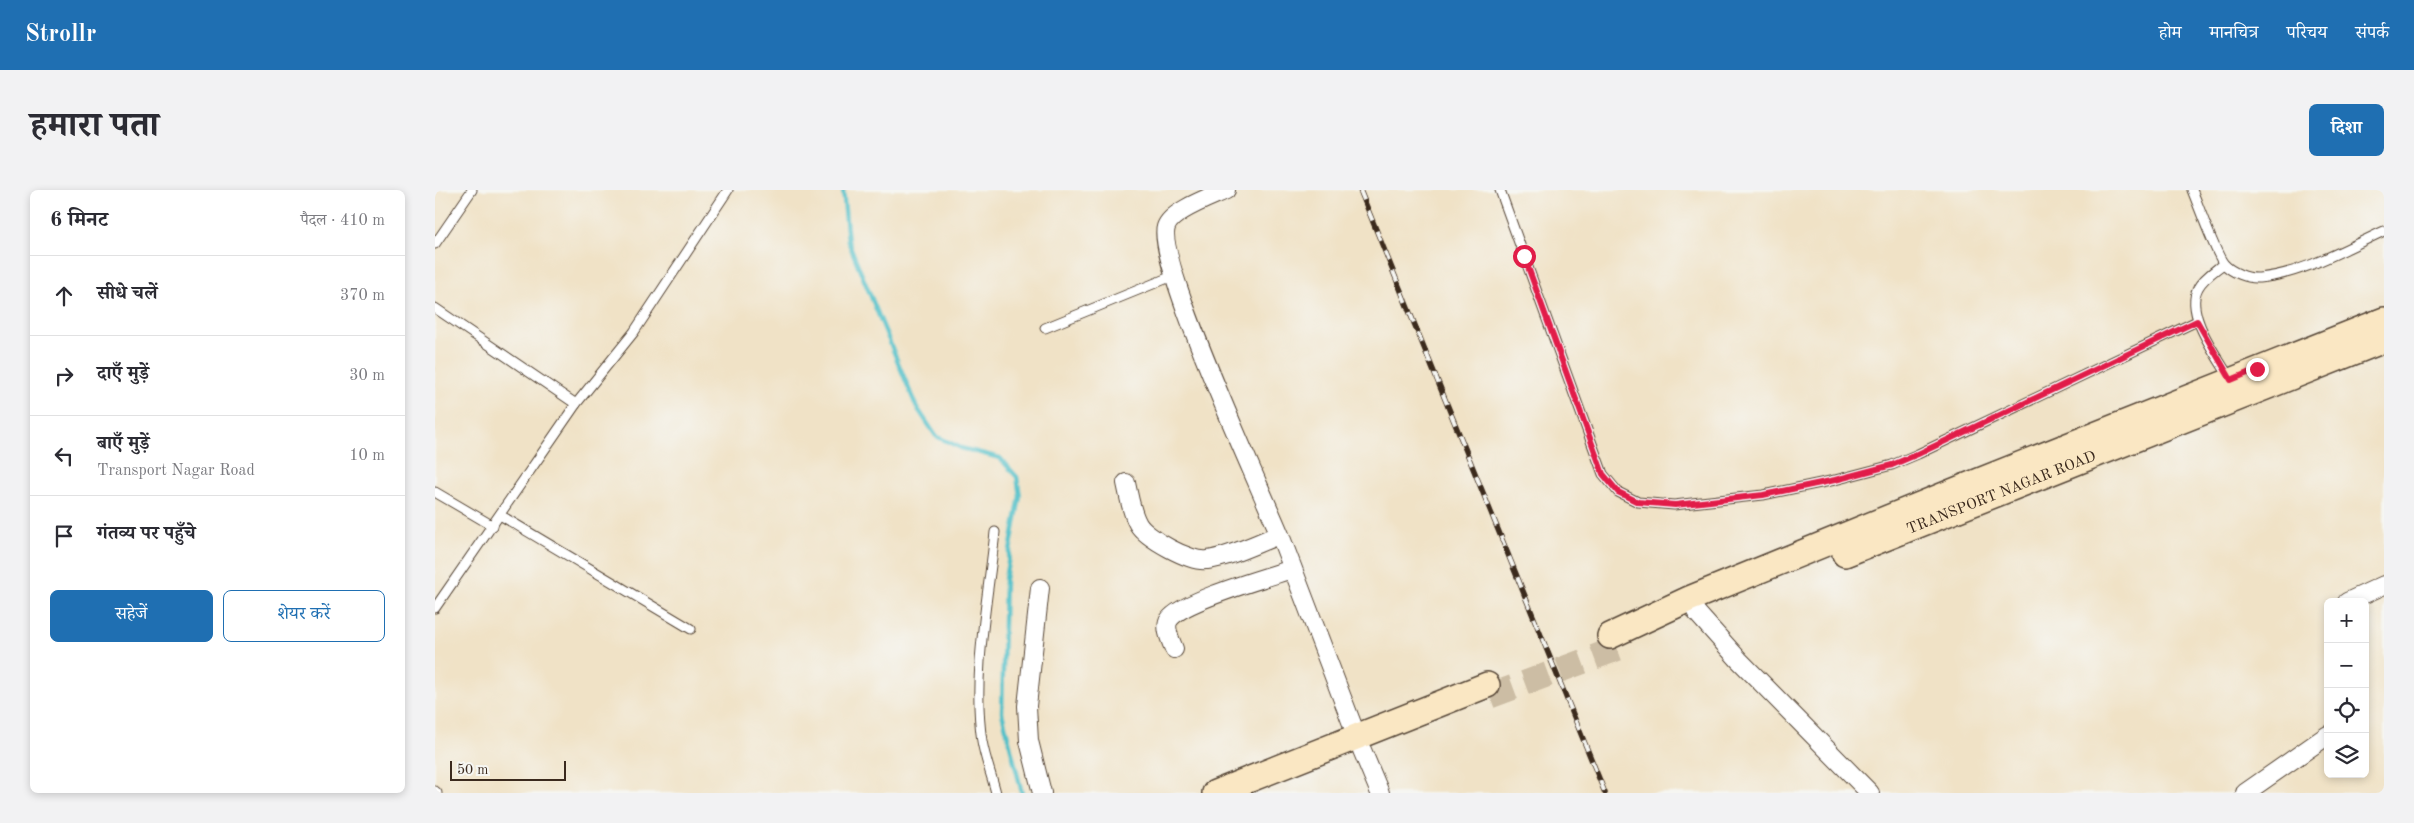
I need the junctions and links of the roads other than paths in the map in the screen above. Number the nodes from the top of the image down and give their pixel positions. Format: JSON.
{"nodes":[{"id":1,"x":472,"y":190,"type":"edge"},
{"id":2,"x":728,"y":190,"type":"edge"},
{"id":3,"x":1226,"y":190,"type":"edge"},
{"id":4,"x":1500,"y":190,"type":"edge"},
{"id":5,"x":2192,"y":190,"type":"edge"},
{"id":6,"x":2384,"y":231,"type":"edge"},
{"id":7,"x":435,"y":244,"type":"edge"},
{"id":8,"x":2223,"y":264,"type":"junction"},
{"id":9,"x":1175,"y":275,"type":"junction"},
{"id":10,"x":435,"y":308,"type":"edge"},
{"id":11,"x":2384,"y":320,"type":"edge"},
{"id":12,"x":2197,"y":321,"type":"junction"},
{"id":13,"x":1045,"y":328,"type":"dead end"},
{"id":14,"x":2384,"y":340,"type":"edge"},
{"id":15,"x":2231,"y":380,"type":"junction"},
{"id":16,"x":576,"y":404,"type":"junction"},
{"id":17,"x":1125,"y":483,"type":"dead end"},
{"id":18,"x":435,"y":492,"type":"edge"},
{"id":19,"x":501,"y":515,"type":"junction"},
{"id":20,"x":493,"y":526,"type":"junction"},
{"id":21,"x":995,"y":532,"type":"dead end"},
{"id":22,"x":1279,"y":535,"type":"junction"},
{"id":23,"x":1292,"y":569,"type":"junction"},
{"id":24,"x":2384,"y":585,"type":"edge"},
{"id":25,"x":1040,"y":588,"type":"dead end"},
{"id":26,"x":2356,"y":598,"type":"edge"},
{"id":27,"x":1693,"y":606,"type":"junction"},
{"id":28,"x":435,"y":608,"type":"edge"},
{"id":29,"x":691,"y":629,"type":"dead end"},
{"id":30,"x":1615,"y":642,"type":"tunnel mouth"},
{"id":31,"x":1174,"y":649,"type":"dead end"},
{"id":32,"x":1489,"y":690,"type":"tunnel mouth"},
{"id":33,"x":2324,"y":738,"type":"edge"},
{"id":34,"x":1359,"y":744,"type":"junction"},
{"id":35,"x":996,"y":793,"type":"edge"},
{"id":36,"x":1042,"y":793,"type":"edge"},
{"id":37,"x":1215,"y":793,"type":"edge"},
{"id":38,"x":1255,"y":793,"type":"edge"},
{"id":39,"x":1380,"y":793,"type":"edge"},
{"id":40,"x":1870,"y":793,"type":"edge"},
{"id":41,"x":2245,"y":793,"type":"edge"}],
"edges":[{"from":1,"to":7,"type":"lane"},
{"from":2,"to":16,"type":"lane"},
{"from":3,"to":9,"type":"street"},
{"from":4,"to":12,"type":"lane"},
{"from":5,"to":8,"type":"lane"},
{"from":6,"to":8,"type":"lane"},
{"from":8,"to":12,"type":"lane"},
{"from":9,"to":13,"type":"lane"},
{"from":9,"to":22,"type":"street"},
{"from":10,"to":16,"type":"lane"},
{"from":11,"to":15,"type":"main road","name":"TRANSPORT NAGAR ROAD"},
{"from":12,"to":15,"type":"lane"},
{"from":14,"to":27,"type":"main road","name":"TRANSPORT NAGAR ROAD"},
{"from":15,"to":27,"type":"main road","name":"TRANSPORT NAGAR ROAD"},
{"from":16,"to":19,"type":"lane"},
{"from":17,"to":22,"type":"street"},
{"from":18,"to":20,"type":"lane"},
{"from":19,"to":20,"type":"lane"},
{"from":19,"to":29,"type":"lane"},
{"from":20,"to":28,"type":"lane"},
{"from":21,"to":35,"type":"lane"},
{"from":22,"to":23,"type":"street"},
{"from":23,"to":31,"type":"street"},
{"from":23,"to":34,"type":"street"},
{"from":24,"to":26,"type":"street"},
{"from":25,"to":36,"type":"street"},
{"from":27,"to":30,"type":"main road","name":"TRANSPORT NAGAR ROAD"},
{"from":27,"to":40,"type":"street"},
{"from":32,"to":34,"type":"main road"},
{"from":33,"to":41,"type":"street"},
{"from":34,"to":37,"type":"main road"},
{"from":34,"to":38,"type":"main road"},
{"from":34,"to":39,"type":"street"}]}
